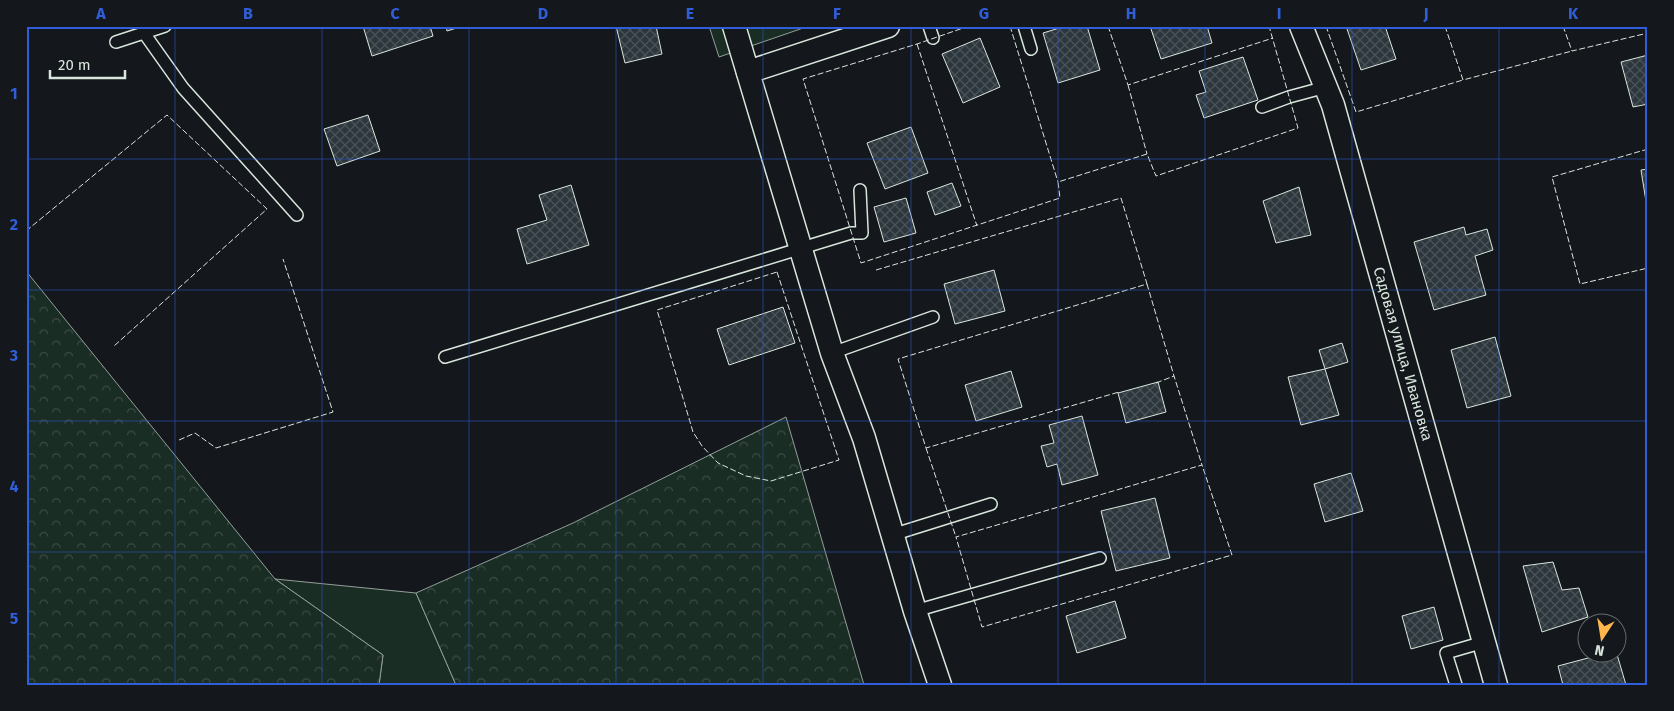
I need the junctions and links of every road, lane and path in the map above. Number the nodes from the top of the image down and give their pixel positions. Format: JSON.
{"nodes":[{"id":1,"x":165,"y":26,"type":"edge"},
{"id":2,"x":734,"y":26,"type":"edge"},
{"id":3,"x":888,"y":26,"type":"edge"},
{"id":4,"x":929,"y":26,"type":"edge"},
{"id":5,"x":1024,"y":26,"type":"edge"},
{"id":6,"x":1301,"y":26,"type":"edge"},
{"id":7,"x":144,"y":33,"type":"junction"},
{"id":8,"x":933,"y":38,"type":"dead end"},
{"id":9,"x":116,"y":42,"type":"dead end"},
{"id":10,"x":1031,"y":49,"type":"dead end"},
{"id":11,"x":748,"y":72,"type":"junction"},
{"id":12,"x":1326,"y":87,"type":"junction"},
{"id":13,"x":1262,"y":107,"type":"dead end"},
{"id":14,"x":860,"y":190,"type":"dead end"},
{"id":15,"x":297,"y":215,"type":"dead end"},
{"id":16,"x":801,"y":249,"type":"junction"},
{"id":17,"x":934,"y":317,"type":"dead end"},
{"id":18,"x":832,"y":353,"type":"junction"},
{"id":19,"x":445,"y":357,"type":"dead end"},
{"id":20,"x":991,"y":504,"type":"dead end"},
{"id":21,"x":892,"y":535,"type":"junction"},
{"id":22,"x":1100,"y":558,"type":"dead end"},
{"id":23,"x":915,"y":611,"type":"junction"},
{"id":24,"x":1484,"y":642,"type":"junction"},
{"id":25,"x":940,"y":685,"type":"edge"},
{"id":26,"x":1456,"y":685,"type":"edge"},
{"id":27,"x":1496,"y":685,"type":"edge"}],
"edges":[{"from":1,"to":7,"type":"lane"},
{"from":2,"to":11,"type":"street"},
{"from":3,"to":11,"type":"street"},
{"from":4,"to":8,"type":"lane"},
{"from":5,"to":10,"type":"lane"},
{"from":6,"to":12,"type":"street","name":"Садовая улица, Ивановка"},
{"from":7,"to":9,"type":"lane"},
{"from":7,"to":15,"type":"lane"},
{"from":11,"to":16,"type":"street"},
{"from":12,"to":13,"type":"lane"},
{"from":12,"to":24,"type":"street","name":"Садовая улица, Ивановка"},
{"from":14,"to":16,"type":"lane"},
{"from":16,"to":18,"type":"street"},
{"from":16,"to":19,"type":"lane"},
{"from":17,"to":18,"type":"lane"},
{"from":18,"to":21,"type":"street"},
{"from":20,"to":21,"type":"lane"},
{"from":21,"to":23,"type":"street"},
{"from":22,"to":23,"type":"lane"},
{"from":23,"to":25,"type":"street"},
{"from":24,"to":26,"type":"lane"},
{"from":24,"to":27,"type":"street","name":"Садовая улица, Ивановка"}]}
